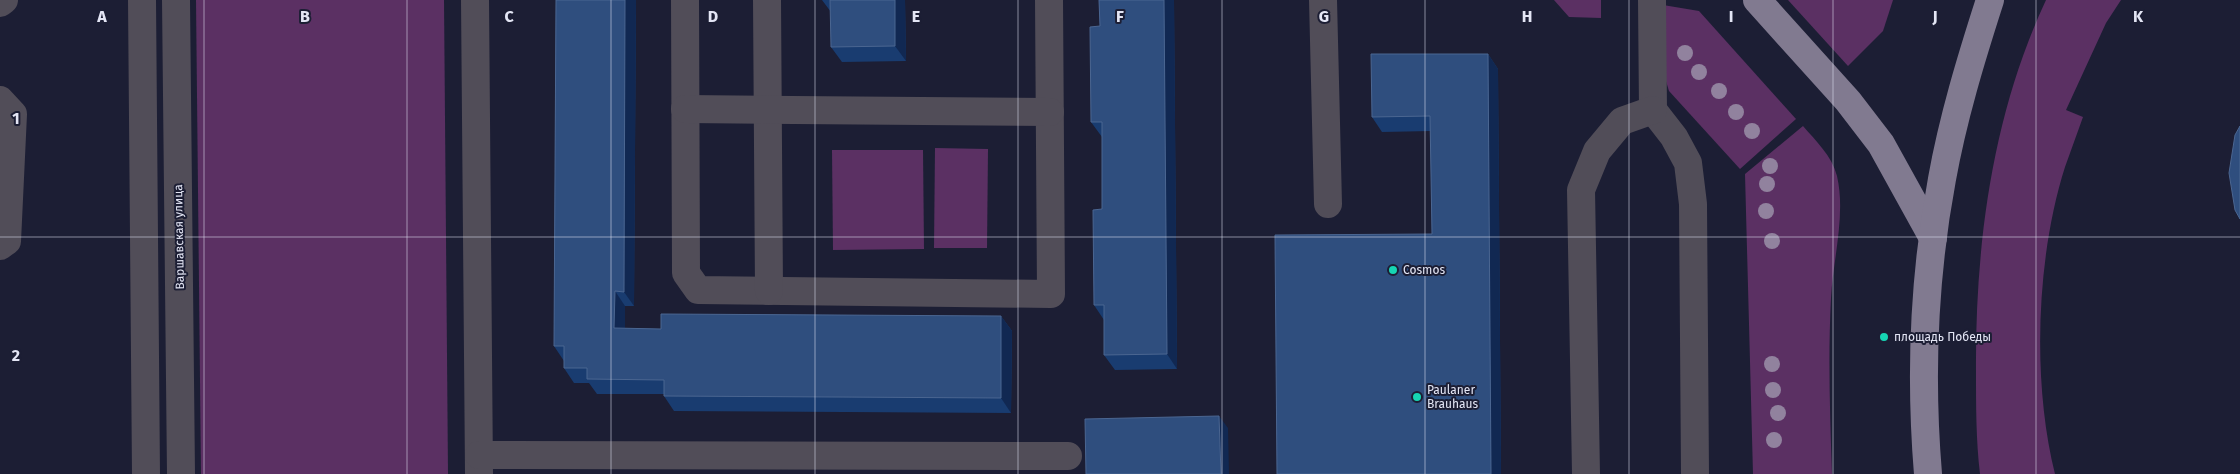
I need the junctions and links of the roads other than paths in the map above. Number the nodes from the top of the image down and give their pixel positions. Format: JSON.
{"nodes":[{"id":1,"x":4,"y":0,"type":"edge"},
{"id":2,"x":142,"y":0,"type":"edge"},
{"id":3,"x":176,"y":0,"type":"edge"},
{"id":4,"x":475,"y":0,"type":"edge"},
{"id":5,"x":685,"y":0,"type":"edge"},
{"id":6,"x":767,"y":0,"type":"edge"},
{"id":7,"x":1049,"y":0,"type":"edge"},
{"id":8,"x":1323,"y":0,"type":"edge"},
{"id":9,"x":1652,"y":0,"type":"edge"},
{"id":10,"x":1757,"y":0,"type":"edge"},
{"id":11,"x":1990,"y":0,"type":"edge"},
{"id":12,"x":0,"y":3,"type":"edge"},
{"id":13,"x":0,"y":100,"type":"edge"},
{"id":14,"x":685,"y":109,"type":"junction"},
{"id":15,"x":768,"y":110,"type":"junction"},
{"id":16,"x":1653,"y":110,"type":"junction"},
{"id":17,"x":1050,"y":112,"type":"junction"},
{"id":18,"x":1328,"y":204,"type":"dead end"},
{"id":19,"x":1933,"y":238,"type":"junction"},
{"id":20,"x":0,"y":246,"type":"edge"},
{"id":21,"x":769,"y":291,"type":"junction"},
{"id":22,"x":1068,"y":456,"type":"dead end"},
{"id":23,"x":479,"y":464,"type":"edge"},
{"id":24,"x":146,"y":474,"type":"edge"},
{"id":25,"x":181,"y":474,"type":"edge"},
{"id":26,"x":1586,"y":474,"type":"edge"},
{"id":27,"x":1695,"y":474,"type":"edge"},
{"id":28,"x":1928,"y":474,"type":"edge"}],
"edges":[{"from":1,"to":12,"type":"street"},
{"from":2,"to":24,"type":"street"},
{"from":3,"to":25,"type":"street","name":"Варшавская улица"},
{"from":4,"to":23,"type":"street"},
{"from":5,"to":14,"type":"street"},
{"from":6,"to":15,"type":"street"},
{"from":7,"to":17,"type":"street"},
{"from":8,"to":18,"type":"street"},
{"from":9,"to":16,"type":"street"},
{"from":10,"to":19,"type":"main road"},
{"from":11,"to":19,"type":"main road"},
{"from":13,"to":20,"type":"street"},
{"from":14,"to":15,"type":"street"},
{"from":14,"to":21,"type":"street"},
{"from":15,"to":17,"type":"street"},
{"from":15,"to":21,"type":"street"},
{"from":16,"to":26,"type":"street"},
{"from":16,"to":27,"type":"street"},
{"from":17,"to":21,"type":"street"},
{"from":19,"to":28,"type":"main road"},
{"from":22,"to":23,"type":"street"}]}
